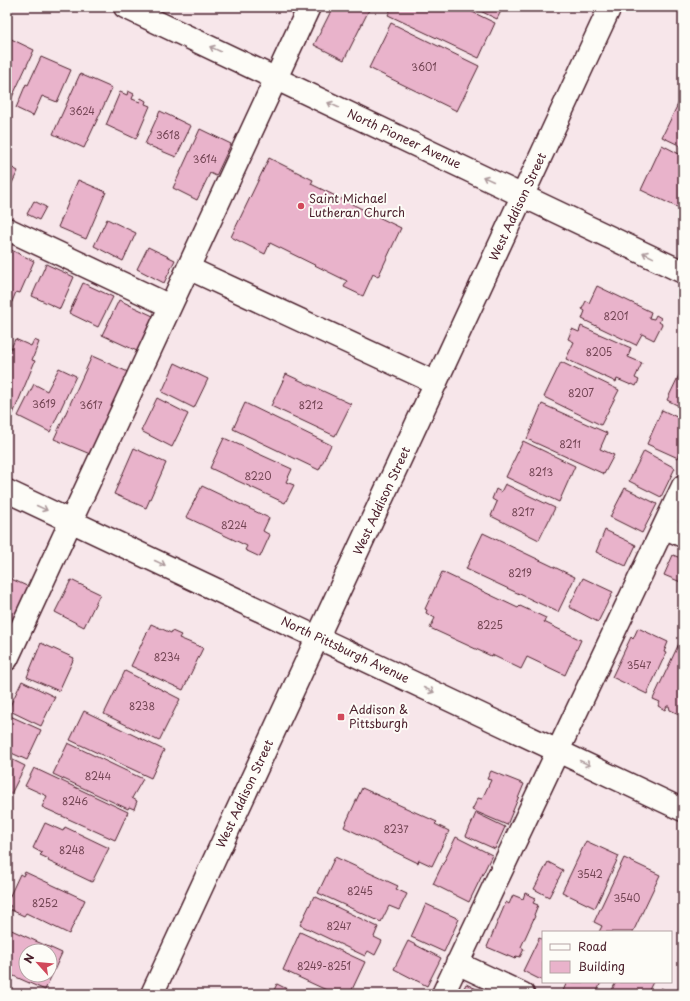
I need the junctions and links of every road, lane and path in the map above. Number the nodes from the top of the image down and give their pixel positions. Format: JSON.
{"nodes":[{"id":1,"x":125,"y":7,"type":"edge"},
{"id":2,"x":309,"y":7,"type":"edge"},
{"id":3,"x":610,"y":7,"type":"edge"},
{"id":4,"x":276,"y":78,"type":"junction"},
{"id":5,"x":523,"y":195,"type":"junction"},
{"id":6,"x":7,"y":229,"type":"edge"},
{"id":7,"x":188,"y":268,"type":"junction"},
{"id":8,"x":683,"y":272,"type":"edge"},
{"id":9,"x":170,"y":306,"type":"junction"},
{"id":10,"x":436,"y":383,"type":"junction"},
{"id":11,"x":683,"y":486,"type":"edge"},
{"id":12,"x":7,"y":491,"type":"edge"},
{"id":13,"x":70,"y":521,"type":"junction"},
{"id":14,"x":664,"y":527,"type":"junction"},
{"id":15,"x":683,"y":536,"type":"edge"},
{"id":16,"x":318,"y":638,"type":"junction"},
{"id":17,"x":7,"y":659,"type":"edge"},
{"id":18,"x":558,"y":751,"type":"junction"},
{"id":19,"x":683,"y":810,"type":"edge"},
{"id":20,"x":458,"y":963,"type":"junction"},
{"id":21,"x":152,"y":994,"type":"edge"},
{"id":22,"x":443,"y":994,"type":"edge"},
{"id":23,"x":523,"y":994,"type":"edge"}],
"edges":[{"from":4,"to":1,"type":"street","name":"North Pioneer Avenue","one_way":true},
{"from":2,"to":4,"type":"street"},
{"from":3,"to":5,"type":"street","name":"West Addison Street"},
{"from":5,"to":4,"type":"street","name":"North Pioneer Avenue","one_way":true},
{"from":4,"to":7,"type":"street"},
{"from":8,"to":5,"type":"street","name":"North Pioneer Avenue","one_way":true},
{"from":5,"to":10,"type":"street","name":"West Addison Street"},
{"from":6,"to":9,"type":"street"},
{"from":7,"to":9,"type":"street"},
{"from":7,"to":10,"type":"street"},
{"from":9,"to":13,"type":"street"},
{"from":10,"to":16,"type":"street","name":"West Addison Street"},
{"from":11,"to":14,"type":"street"},
{"from":12,"to":13,"type":"street","name":"North Pittsburgh Avenue","one_way":true},
{"from":13,"to":16,"type":"street","name":"North Pittsburgh Avenue","one_way":true},
{"from":13,"to":17,"type":"street"},
{"from":14,"to":15,"type":"street"},
{"from":14,"to":18,"type":"street"},
{"from":16,"to":18,"type":"street","name":"North Pittsburgh Avenue","one_way":true},
{"from":16,"to":21,"type":"street","name":"West Addison Street"},
{"from":18,"to":19,"type":"street","name":"North Pittsburgh Avenue","one_way":true},
{"from":18,"to":20,"type":"street"},
{"from":20,"to":22,"type":"street"},
{"from":20,"to":23,"type":"street"}]}
